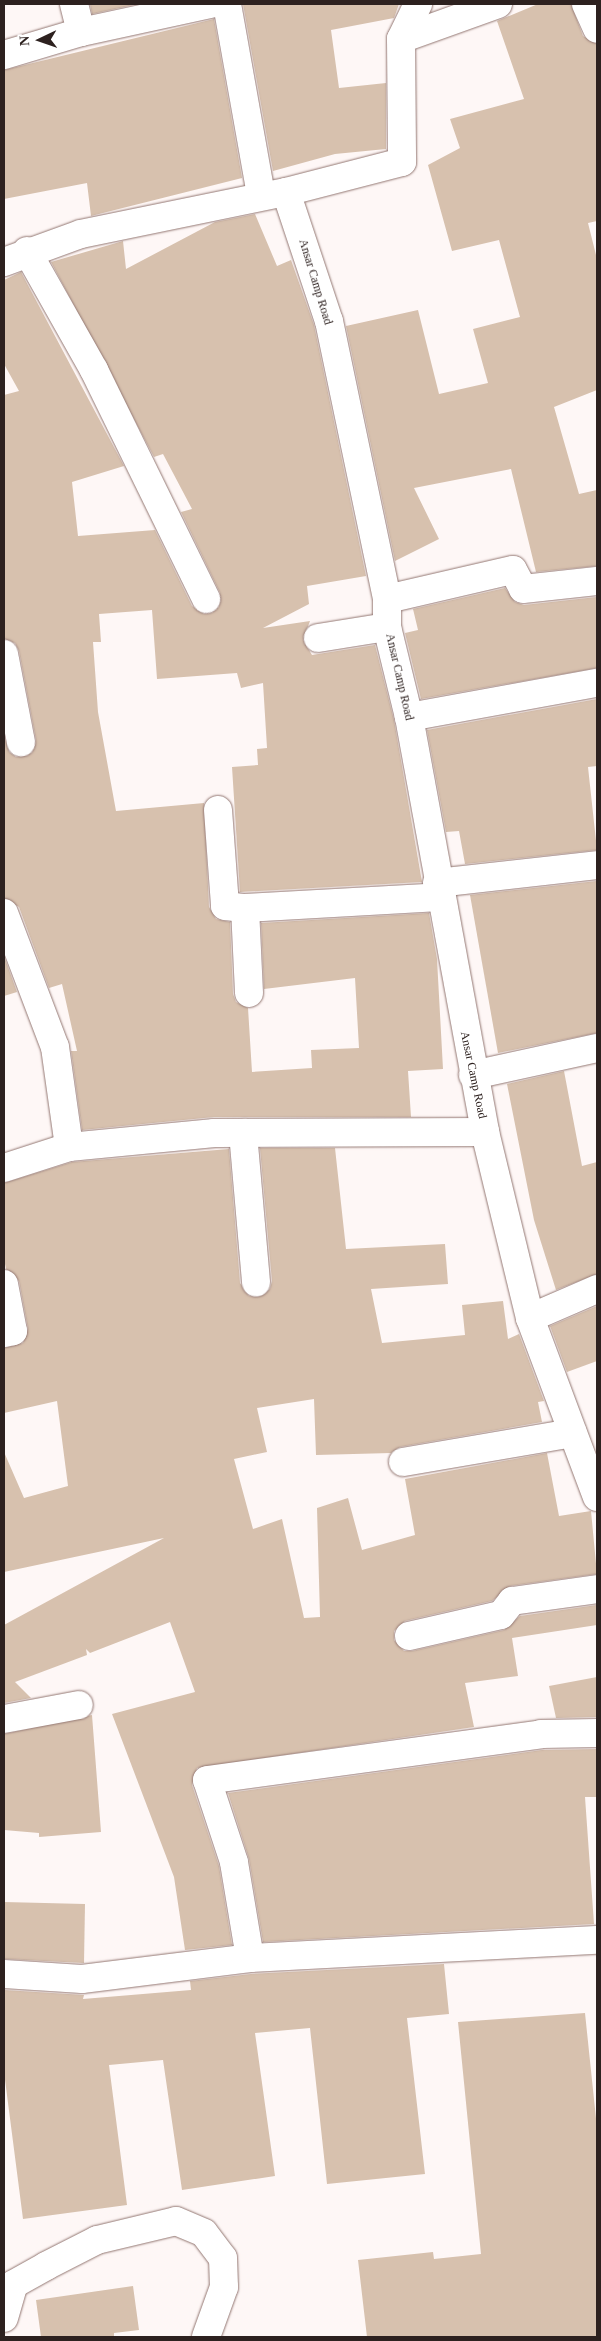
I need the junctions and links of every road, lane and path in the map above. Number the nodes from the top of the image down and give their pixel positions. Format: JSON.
{"nodes":[{"id":1,"x":74,"y":4,"type":"edge"},
{"id":2,"x":211,"y":4,"type":"edge"},
{"id":3,"x":227,"y":4,"type":"edge"},
{"id":4,"x":418,"y":4,"type":"edge"},
{"id":5,"x":498,"y":4,"type":"edge"},
{"id":6,"x":586,"y":4,"type":"edge"},
{"id":7,"x":597,"y":29,"type":"edge"},
{"id":8,"x":81,"y":32,"type":"junction"},
{"id":9,"x":401,"y":39,"type":"junction"},
{"id":10,"x":4,"y":55,"type":"edge"},
{"id":11,"x":273,"y":193,"type":"junction"},
{"id":12,"x":16,"y":257,"type":"edge"},
{"id":13,"x":597,"y":581,"type":"edge"},
{"id":14,"x":206,"y":599,"type":"dead end"},
{"id":15,"x":387,"y":599,"type":"junction"},
{"id":16,"x":387,"y":627,"type":"junction"},
{"id":17,"x":318,"y":638,"type":"dead end"},
{"id":18,"x":4,"y":654,"type":"edge"},
{"id":19,"x":597,"y":683,"type":"edge"},
{"id":20,"x":410,"y":717,"type":"junction"},
{"id":21,"x":21,"y":742,"type":"dead end"},
{"id":22,"x":218,"y":810,"type":"dead end"},
{"id":23,"x":597,"y":865,"type":"edge"},
{"id":24,"x":438,"y":890,"type":"junction"},
{"id":25,"x":246,"y":908,"type":"junction"},
{"id":26,"x":4,"y":914,"type":"edge"},
{"id":27,"x":249,"y":993,"type":"dead end"},
{"id":28,"x":597,"y":1048,"type":"edge"},
{"id":29,"x":472,"y":1075,"type":"junction"},
{"id":30,"x":485,"y":1132,"type":"junction"},
{"id":31,"x":243,"y":1133,"type":"junction"},
{"id":32,"x":69,"y":1147,"type":"junction"},
{"id":33,"x":4,"y":1168,"type":"edge"},
{"id":34,"x":256,"y":1282,"type":"dead end"},
{"id":35,"x":4,"y":1284,"type":"edge"},
{"id":36,"x":597,"y":1289,"type":"edge"},
{"id":37,"x":530,"y":1318,"type":"junction"},
{"id":38,"x":4,"y":1333,"type":"edge"},
{"id":39,"x":583,"y":1440,"type":"edge"},
{"id":40,"x":402,"y":1462,"type":"dead end"},
{"id":41,"x":597,"y":1497,"type":"edge"},
{"id":42,"x":597,"y":1589,"type":"edge"},
{"id":43,"x":409,"y":1636,"type":"dead end"},
{"id":44,"x":79,"y":1705,"type":"dead end"},
{"id":45,"x":4,"y":1719,"type":"edge"},
{"id":46,"x":597,"y":1733,"type":"edge"},
{"id":47,"x":597,"y":1940,"type":"edge"},
{"id":48,"x":250,"y":1958,"type":"junction"},
{"id":49,"x":4,"y":1974,"type":"edge"},
{"id":50,"x":4,"y":2318,"type":"edge"},
{"id":51,"x":206,"y":2337,"type":"edge"}],
"edges":[{"from":1,"to":8,"type":"street"},
{"from":2,"to":8,"type":"street"},
{"from":3,"to":11,"type":"street","name":"Ansar Camp Road"},
{"from":4,"to":9,"type":"street"},
{"from":5,"to":9,"type":"street"},
{"from":6,"to":7,"type":"street"},
{"from":8,"to":10,"type":"street"},
{"from":9,"to":11,"type":"street"},
{"from":11,"to":12,"type":"street"},
{"from":11,"to":15,"type":"street","name":"Ansar Camp Road"},
{"from":12,"to":14,"type":"street"},
{"from":13,"to":15,"type":"street"},
{"from":15,"to":16,"type":"street","name":"Ansar Camp Road"},
{"from":16,"to":17,"type":"street"},
{"from":16,"to":20,"type":"street","name":"Ansar Camp Road"},
{"from":18,"to":21,"type":"street"},
{"from":19,"to":20,"type":"street"},
{"from":20,"to":24,"type":"street","name":"Ansar Camp Road"},
{"from":22,"to":25,"type":"street"},
{"from":23,"to":24,"type":"street"},
{"from":24,"to":25,"type":"street"},
{"from":24,"to":29,"type":"street","name":"Ansar Camp Road"},
{"from":25,"to":27,"type":"street"},
{"from":26,"to":32,"type":"street"},
{"from":28,"to":29,"type":"street"},
{"from":29,"to":30,"type":"street","name":"Ansar Camp Road"},
{"from":30,"to":31,"type":"street"},
{"from":30,"to":37,"type":"street","name":"Ansar Camp Road"},
{"from":31,"to":32,"type":"street"},
{"from":31,"to":34,"type":"street"},
{"from":32,"to":33,"type":"street"},
{"from":35,"to":38,"type":"street"},
{"from":36,"to":37,"type":"street"},
{"from":37,"to":39,"type":"street","name":"Ansar Camp Road"},
{"from":39,"to":40,"type":"street"},
{"from":39,"to":41,"type":"street","name":"Ansar Camp Road"},
{"from":42,"to":43,"type":"street"},
{"from":44,"to":45,"type":"street"},
{"from":46,"to":48,"type":"street"},
{"from":47,"to":48,"type":"street"},
{"from":48,"to":49,"type":"street"},
{"from":50,"to":51,"type":"street"}]}
